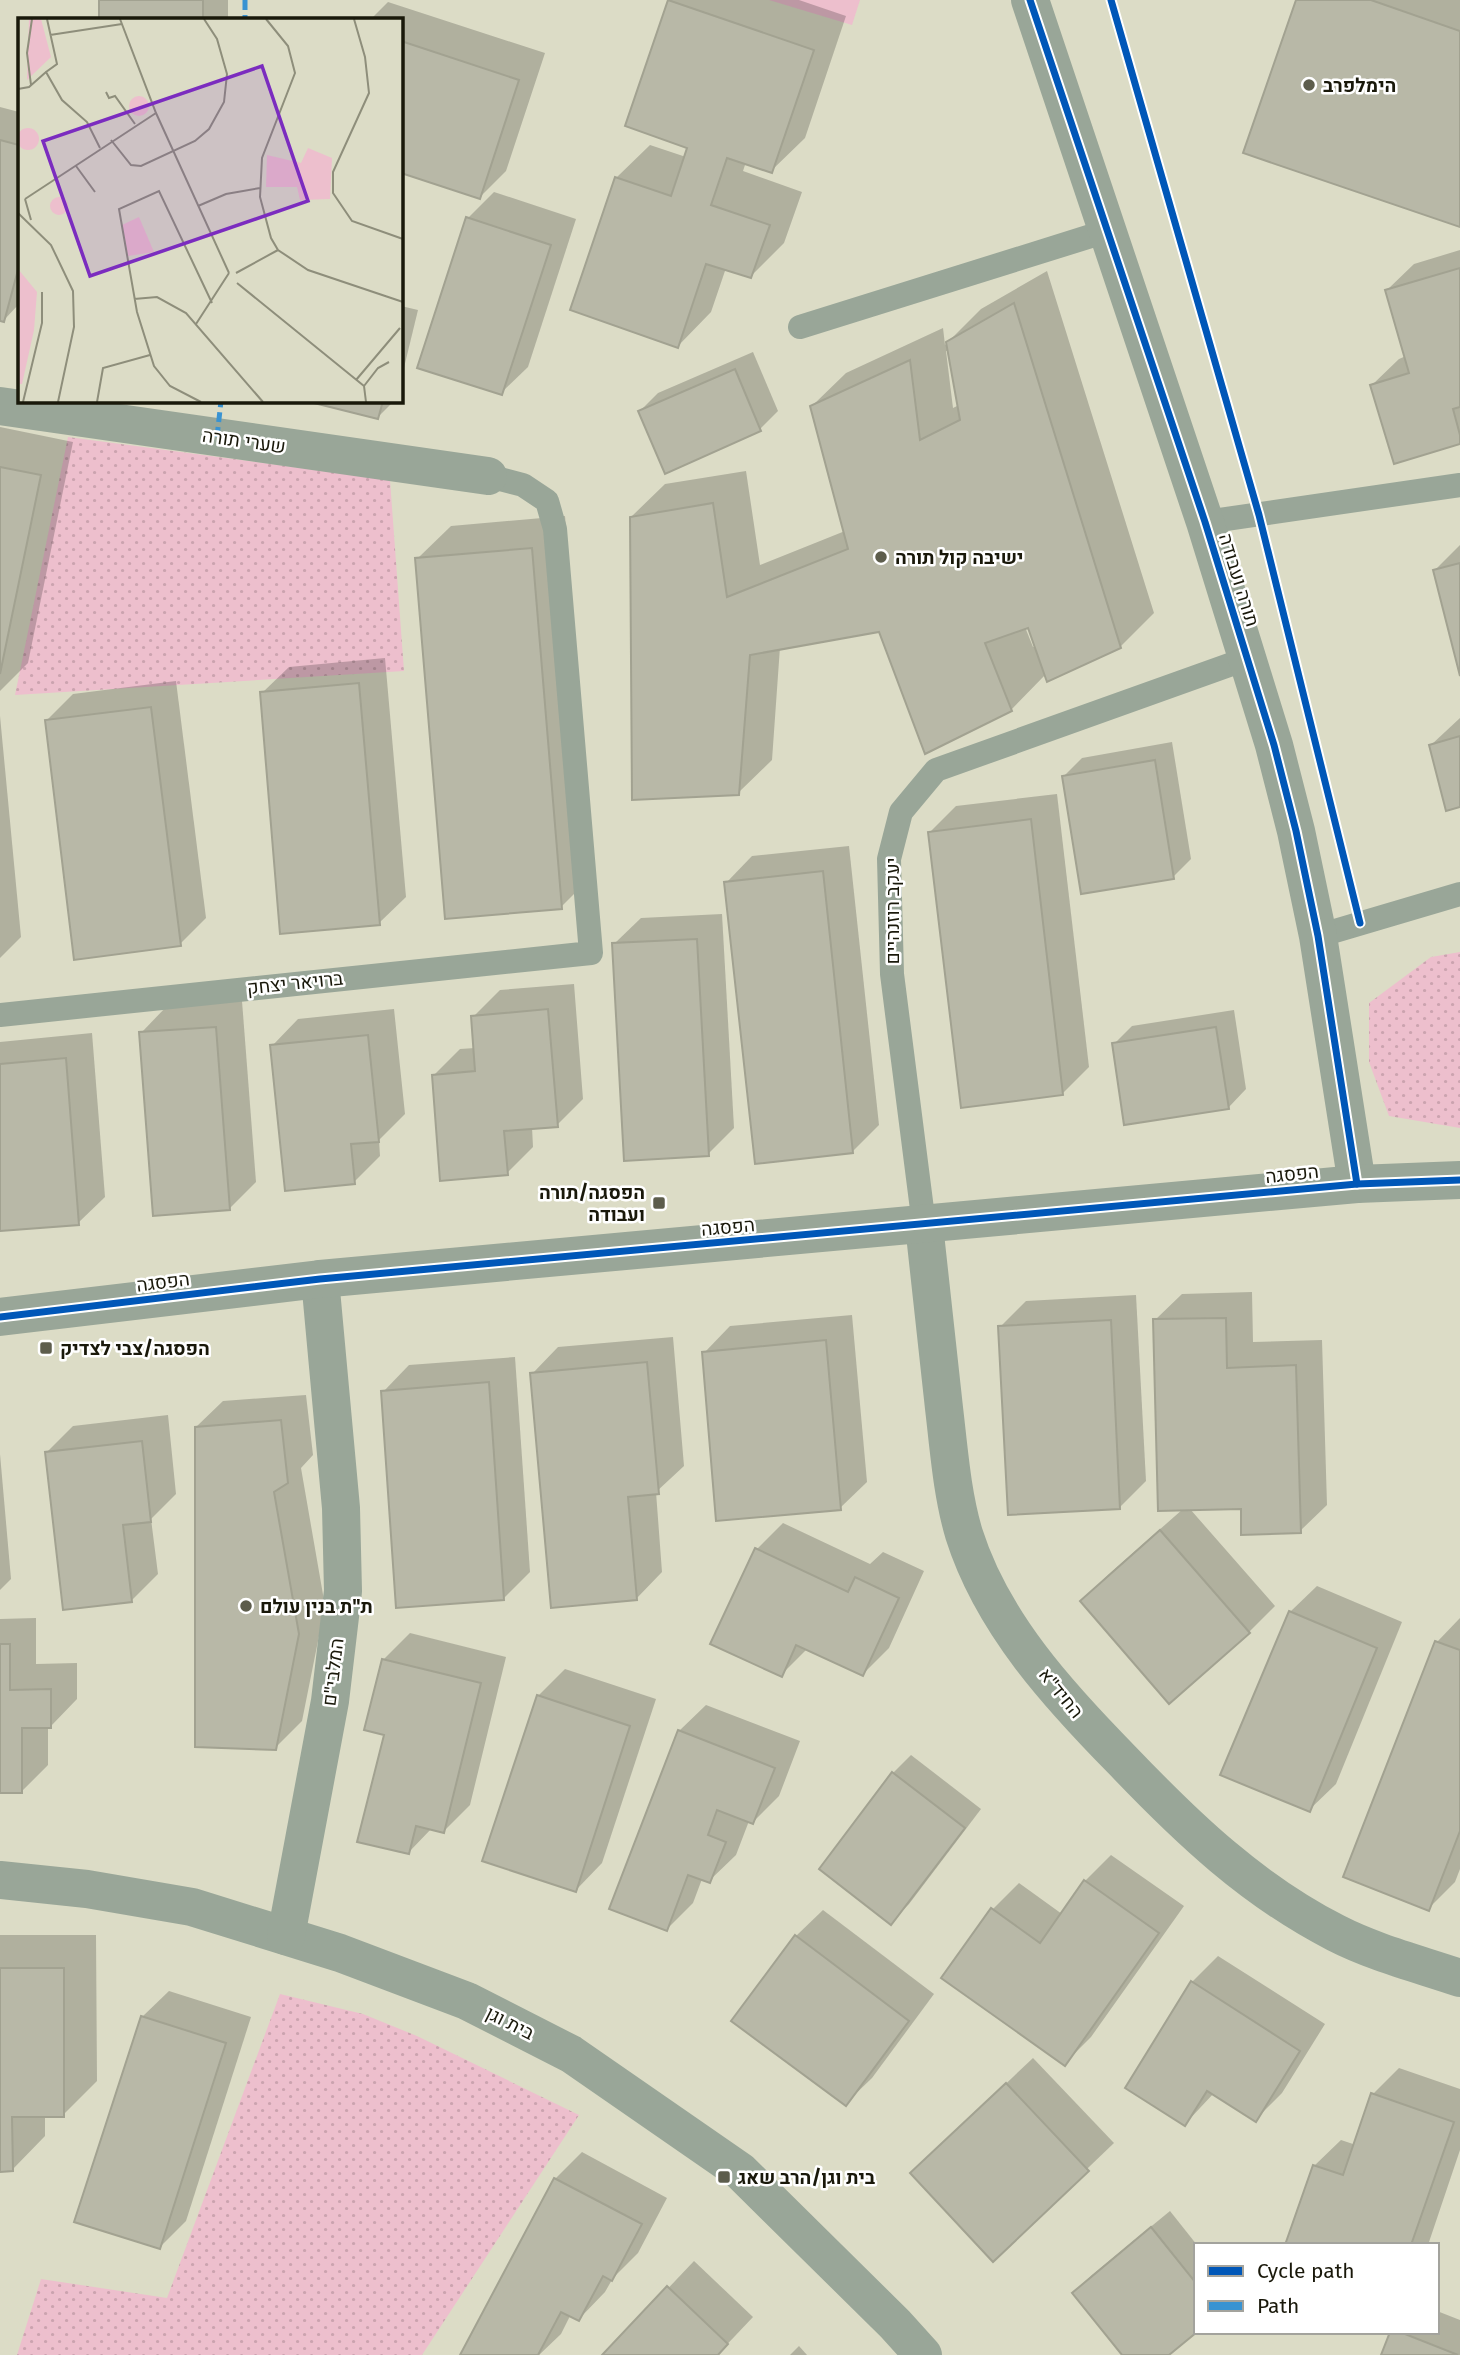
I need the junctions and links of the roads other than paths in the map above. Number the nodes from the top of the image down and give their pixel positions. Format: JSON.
{"nodes":[{"id":1,"x":1030,"y":0,"type":"edge"},
{"id":2,"x":1107,"y":231,"type":"junction"},
{"id":3,"x":800,"y":327,"type":"dead end"},
{"id":4,"x":0,"y":406,"type":"edge"},
{"id":5,"x":488,"y":476,"type":"joint"},
{"id":6,"x":1460,"y":485,"type":"edge"},
{"id":7,"x":1205,"y":522,"type":"junction"},
{"id":8,"x":1246,"y":659,"type":"junction"},
{"id":9,"x":1460,"y":894,"type":"edge"},
{"id":10,"x":1318,"y":936,"type":"junction"},
{"id":11,"x":0,"y":1015,"type":"edge"},
{"id":12,"x":1460,"y":1181,"type":"edge"},
{"id":13,"x":1357,"y":1184,"type":"junction"},
{"id":14,"x":924,"y":1224,"type":"junction"},
{"id":15,"x":320,"y":1279,"type":"junction"},
{"id":16,"x":0,"y":1317,"type":"edge"},
{"id":17,"x":0,"y":1880,"type":"edge"},
{"id":18,"x":285,"y":1936,"type":"junction"},
{"id":19,"x":1460,"y":1978,"type":"edge"},
{"id":20,"x":923,"y":2355,"type":"edge"}],
"edges":[{"from":1,"to":2,"type":"street","name":"תורה ועבודה"},
{"from":2,"to":3,"type":"lane"},
{"from":2,"to":7,"type":"street","name":"תורה ועבודה"},
{"from":4,"to":5,"type":"street","name":"שערי תורה"},
{"from":5,"to":11,"type":"lane","name":"ברויאר יצחק"},
{"from":6,"to":7,"type":"lane"},
{"from":7,"to":8,"type":"street","name":"תורה ועבודה"},
{"from":8,"to":10,"type":"street","name":"תורה ועבודה"},
{"from":8,"to":14,"type":"lane","name":"יעקב רוזנהיים"},
{"from":9,"to":10,"type":"lane"},
{"from":10,"to":13,"type":"street","name":"תורה ועבודה"},
{"from":12,"to":13,"type":"street","name":"הפסגה"},
{"from":13,"to":14,"type":"street","name":"הפסגה"},
{"from":14,"to":15,"type":"street","name":"הפסגה"},
{"from":14,"to":19,"type":"street","name":"החיד\"א"},
{"from":15,"to":16,"type":"street","name":"הפסגה"},
{"from":15,"to":18,"type":"street","name":"המלבי\"ם"},
{"from":17,"to":18,"type":"street","name":"בית וגן"},
{"from":18,"to":20,"type":"street","name":"בית וגן"}]}
